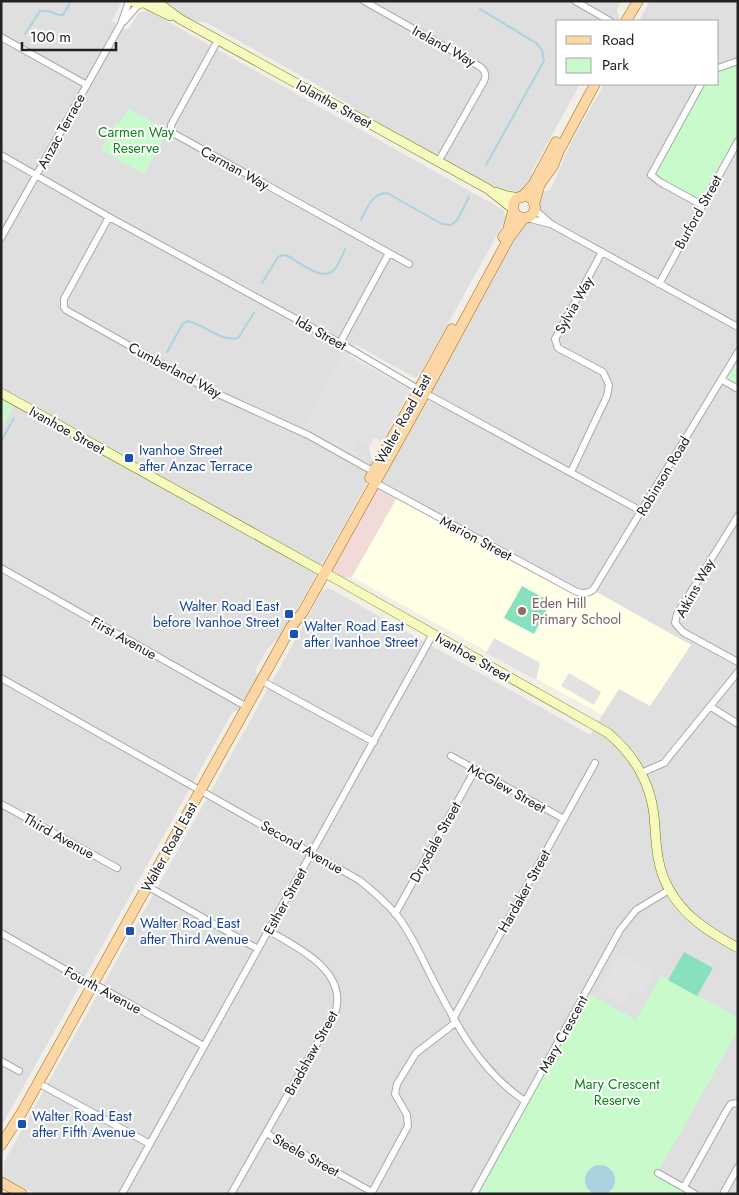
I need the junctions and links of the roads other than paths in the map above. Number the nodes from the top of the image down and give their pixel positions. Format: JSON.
{"nodes":[{"id":1,"x":156,"y":1,"type":"edge"},
{"id":2,"x":364,"y":1,"type":"edge"},
{"id":3,"x":575,"y":1,"type":"edge"},
{"id":4,"x":638,"y":1,"type":"edge"},
{"id":5,"x":138,"y":2,"type":"edge"},
{"id":6,"x":180,"y":19,"type":"junction"},
{"id":7,"x":608,"y":20,"type":"edge"},
{"id":8,"x":627,"y":20,"type":"edge"},
{"id":9,"x":1,"y":37,"type":"edge"},
{"id":10,"x":218,"y":40,"type":"junction"},
{"id":11,"x":738,"y":61,"type":"edge"},
{"id":12,"x":719,"y":68,"type":"edge"},
{"id":13,"x":587,"y":85,"type":"edge"},
{"id":14,"x":594,"y":85,"type":"edge"},
{"id":15,"x":700,"y":85,"type":"edge"},
{"id":16,"x":87,"y":86,"type":"junction"},
{"id":17,"x":738,"y":141,"type":"edge"},
{"id":18,"x":1,"y":155,"type":"edge"},
{"id":19,"x":438,"y":162,"type":"junction"},
{"id":20,"x":36,"y":176,"type":"junction"},
{"id":21,"x":488,"y":189,"type":"junction"},
{"id":22,"x":521,"y":197,"type":"junction"},
{"id":23,"x":702,"y":205,"type":"junction"},
{"id":24,"x":534,"y":207,"type":"junction"},
{"id":25,"x":513,"y":210,"type":"junction"},
{"id":26,"x":109,"y":217,"type":"junction"},
{"id":27,"x":525,"y":218,"type":"junction"},
{"id":28,"x":551,"y":224,"type":"junction"},
{"id":29,"x":1,"y":238,"type":"edge"},
{"id":30,"x":602,"y":252,"type":"junction"},
{"id":31,"x":390,"y":254,"type":"junction"},
{"id":32,"x":409,"y":264,"type":"dead end"},
{"id":33,"x":659,"y":284,"type":"junction"},
{"id":34,"x":738,"y":327,"type":"edge"},
{"id":35,"x":340,"y":342,"type":"junction"},
{"id":36,"x":738,"y":352,"type":"edge"},
{"id":37,"x":722,"y":380,"type":"junction"},
{"id":38,"x":738,"y":389,"type":"edge"},
{"id":39,"x":422,"y":391,"type":"junction"},
{"id":40,"x":1,"y":393,"type":"edge"},
{"id":41,"x":571,"y":472,"type":"junction"},
{"id":42,"x":374,"y":477,"type":"junction"},
{"id":43,"x":641,"y":511,"type":"junction"},
{"id":44,"x":738,"y":516,"type":"edge"},
{"id":45,"x":1,"y":568,"type":"edge"},
{"id":46,"x":321,"y":571,"type":"junction"},
{"id":47,"x":584,"y":594,"type":"joint"},
{"id":48,"x":433,"y":634,"type":"junction"},
{"id":49,"x":738,"y":662,"type":"edge"},
{"id":50,"x":738,"y":672,"type":"edge"},
{"id":51,"x":1,"y":678,"type":"edge"},
{"id":52,"x":262,"y":681,"type":"junction"},
{"id":53,"x":247,"y":707,"type":"junction"},
{"id":54,"x":711,"y":707,"type":"junction"},
{"id":55,"x":738,"y":724,"type":"edge"},
{"id":56,"x":374,"y":742,"type":"junction"},
{"id":57,"x":451,"y":756,"type":"dead end"},
{"id":58,"x":595,"y":763,"type":"dead end"},
{"id":59,"x":475,"y":770,"type":"junction"},
{"id":60,"x":641,"y":773,"type":"junction"},
{"id":61,"x":201,"y":789,"type":"junction"},
{"id":62,"x":1,"y":804,"type":"edge"},
{"id":63,"x":564,"y":820,"type":"junction"},
{"id":64,"x":312,"y":853,"type":"junction"},
{"id":65,"x":117,"y":868,"type":"dead end"},
{"id":66,"x":147,"y":886,"type":"junction"},
{"id":67,"x":669,"y":890,"type":"junction"},
{"id":68,"x":395,"y":914,"type":"junction"},
{"id":69,"x":269,"y":931,"type":"junction"},
{"id":70,"x":1,"y":933,"type":"edge"},
{"id":71,"x":738,"y":948,"type":"edge"},
{"id":72,"x":258,"y":949,"type":"junction"},
{"id":73,"x":92,"y":986,"type":"junction"},
{"id":74,"x":454,"y":1021,"type":"junction"},
{"id":75,"x":204,"y":1046,"type":"junction"},
{"id":76,"x":1,"y":1061,"type":"edge"},
{"id":77,"x":19,"y":1070,"type":"dead end"},
{"id":78,"x":38,"y":1083,"type":"junction"},
{"id":79,"x":525,"y":1101,"type":"junction"},
{"id":80,"x":738,"y":1103,"type":"edge"},
{"id":81,"x":266,"y":1133,"type":"junction"},
{"id":82,"x":150,"y":1144,"type":"junction"},
{"id":83,"x":1,"y":1146,"type":"edge"},
{"id":84,"x":738,"y":1168,"type":"edge"},
{"id":85,"x":658,"y":1172,"type":"dead end"},
{"id":86,"x":1,"y":1182,"type":"edge"},
{"id":87,"x":684,"y":1188,"type":"junction"},
{"id":88,"x":1,"y":1189,"type":"edge"},
{"id":89,"x":371,"y":1193,"type":"edge"},
{"id":90,"x":9,"y":1194,"type":"edge"},
{"id":91,"x":22,"y":1194,"type":"edge"},
{"id":92,"x":122,"y":1194,"type":"edge"},
{"id":93,"x":230,"y":1194,"type":"edge"},
{"id":94,"x":474,"y":1194,"type":"edge"},
{"id":95,"x":695,"y":1194,"type":"edge"},
{"id":96,"x":723,"y":1194,"type":"edge"}],
"edges":[{"from":1,"to":6,"type":"street","name":"Iolanthe Street"},
{"from":2,"to":19,"type":"street","name":"Ireland Way"},
{"from":3,"to":7,"type":"street"},
{"from":4,"to":8,"type":"main road"},
{"from":5,"to":6,"type":"street","name":"Iolanthe Street"},
{"from":5,"to":16,"type":"street","name":"Anzac Terrace"},
{"from":6,"to":10,"type":"street","name":"Iolanthe Street"},
{"from":9,"to":16,"type":"street"},
{"from":10,"to":19,"type":"street","name":"Iolanthe Street"},
{"from":10,"to":31,"type":"street","name":"Carman Way"},
{"from":11,"to":12,"type":"street"},
{"from":13,"to":22,"type":"main road"},
{"from":14,"to":24,"type":"main road"},
{"from":15,"to":23,"type":"street"},
{"from":16,"to":20,"type":"street","name":"Anzac Terrace"},
{"from":17,"to":23,"type":"street","name":"Burford Street"},
{"from":18,"to":20,"type":"street","name":"Ida Street"},
{"from":19,"to":21,"type":"street","name":"Iolanthe Street"},
{"from":20,"to":26,"type":"street","name":"Ida Street"},
{"from":20,"to":29,"type":"street","name":"Anzac Terrace"},
{"from":21,"to":22,"type":"street","name":"Iolanthe Street"},
{"from":21,"to":25,"type":"street","name":"Iolanthe Street"},
{"from":22,"to":24,"type":"main road"},
{"from":22,"to":25,"type":"main road"},
{"from":23,"to":33,"type":"street","name":"Burford Street"},
{"from":24,"to":27,"type":"main road"},
{"from":24,"to":28,"type":"street"},
{"from":25,"to":27,"type":"main road"},
{"from":25,"to":39,"type":"main road","name":"Walter Road East"},
{"from":26,"to":35,"type":"street","name":"Ida Street"},
{"from":26,"to":42,"type":"street","name":"Cumberland Way"},
{"from":27,"to":28,"type":"street"},
{"from":27,"to":39,"type":"main road","name":"Walter Road East"},
{"from":28,"to":30,"type":"street"},
{"from":30,"to":33,"type":"street"},
{"from":30,"to":41,"type":"street","name":"Sylvia Way"},
{"from":31,"to":32,"type":"street","name":"Carman Way"},
{"from":31,"to":35,"type":"street"},
{"from":33,"to":34,"type":"street"},
{"from":35,"to":39,"type":"street","name":"Ida Street"},
{"from":36,"to":37,"type":"street","name":"Robinson Road"},
{"from":37,"to":38,"type":"street"},
{"from":37,"to":43,"type":"street","name":"Robinson Road"},
{"from":39,"to":41,"type":"street","name":"Ida Street"},
{"from":39,"to":42,"type":"main road","name":"Walter Road East"},
{"from":40,"to":46,"type":"street","name":"Ivanhoe Street"},
{"from":41,"to":43,"type":"street","name":"Ida Street"},
{"from":42,"to":46,"type":"main road","name":"Walter Road East"},
{"from":42,"to":47,"type":"street","name":"Marion Street"},
{"from":43,"to":47,"type":"street","name":"Robinson Road"},
{"from":44,"to":49,"type":"street","name":"Atkins Way"},
{"from":45,"to":53,"type":"street","name":"First Avenue"},
{"from":46,"to":48,"type":"street","name":"Ivanhoe Street"},
{"from":46,"to":52,"type":"main road","name":"Walter Road East"},
{"from":48,"to":56,"type":"street","name":"Esther Street"},
{"from":48,"to":60,"type":"street","name":"Ivanhoe Street"},
{"from":50,"to":54,"type":"street"},
{"from":51,"to":61,"type":"street","name":"Second Avenue"},
{"from":52,"to":53,"type":"main road","name":"Walter Road East"},
{"from":52,"to":56,"type":"street"},
{"from":53,"to":61,"type":"main road","name":"Walter Road East"},
{"from":54,"to":55,"type":"street"},
{"from":54,"to":60,"type":"street"},
{"from":56,"to":64,"type":"street","name":"Esther Street"},
{"from":57,"to":59,"type":"street","name":"McGlew Street"},
{"from":58,"to":63,"type":"street","name":"Hardaker Street"},
{"from":59,"to":63,"type":"street","name":"McGlew Street"},
{"from":59,"to":68,"type":"street","name":"Drysdale Street"},
{"from":60,"to":67,"type":"street","name":"Ivanhoe Street"},
{"from":61,"to":64,"type":"street","name":"Second Avenue"},
{"from":61,"to":66,"type":"main road","name":"Walter Road East"},
{"from":62,"to":65,"type":"street","name":"Third Avenue"},
{"from":63,"to":74,"type":"street","name":"Hardaker Street"},
{"from":64,"to":68,"type":"street","name":"Second Avenue"},
{"from":64,"to":69,"type":"street","name":"Esther Street"},
{"from":66,"to":72,"type":"street"},
{"from":66,"to":73,"type":"main road","name":"Walter Road East"},
{"from":67,"to":71,"type":"street","name":"Ivanhoe Street"},
{"from":67,"to":79,"type":"street","name":"Mary Crescent"},
{"from":68,"to":74,"type":"street","name":"Second Avenue"},
{"from":69,"to":72,"type":"street","name":"Esther Street"},
{"from":69,"to":81,"type":"street","name":"Bradshaw Street"},
{"from":70,"to":73,"type":"street","name":"Fourth Avenue"},
{"from":72,"to":75,"type":"street","name":"Esther Street"},
{"from":73,"to":75,"type":"street","name":"Fourth Avenue"},
{"from":73,"to":78,"type":"main road","name":"Walter Road East"},
{"from":74,"to":79,"type":"street","name":"Second Avenue"},
{"from":74,"to":89,"type":"street"},
{"from":75,"to":82,"type":"street","name":"Esther Street"},
{"from":76,"to":77,"type":"street"},
{"from":78,"to":82,"type":"street"},
{"from":78,"to":83,"type":"main road","name":"Walter Road East"},
{"from":79,"to":94,"type":"street","name":"Mary Crescent"},
{"from":80,"to":87,"type":"street"},
{"from":81,"to":89,"type":"street","name":"Steele Street"},
{"from":81,"to":93,"type":"street","name":"Bradshaw Street"},
{"from":82,"to":92,"type":"street","name":"Esther Street"},
{"from":84,"to":96,"type":"street"},
{"from":85,"to":87,"type":"street"},
{"from":86,"to":91,"type":"main road"},
{"from":87,"to":95,"type":"street"},
{"from":88,"to":90,"type":"main road"}]}
